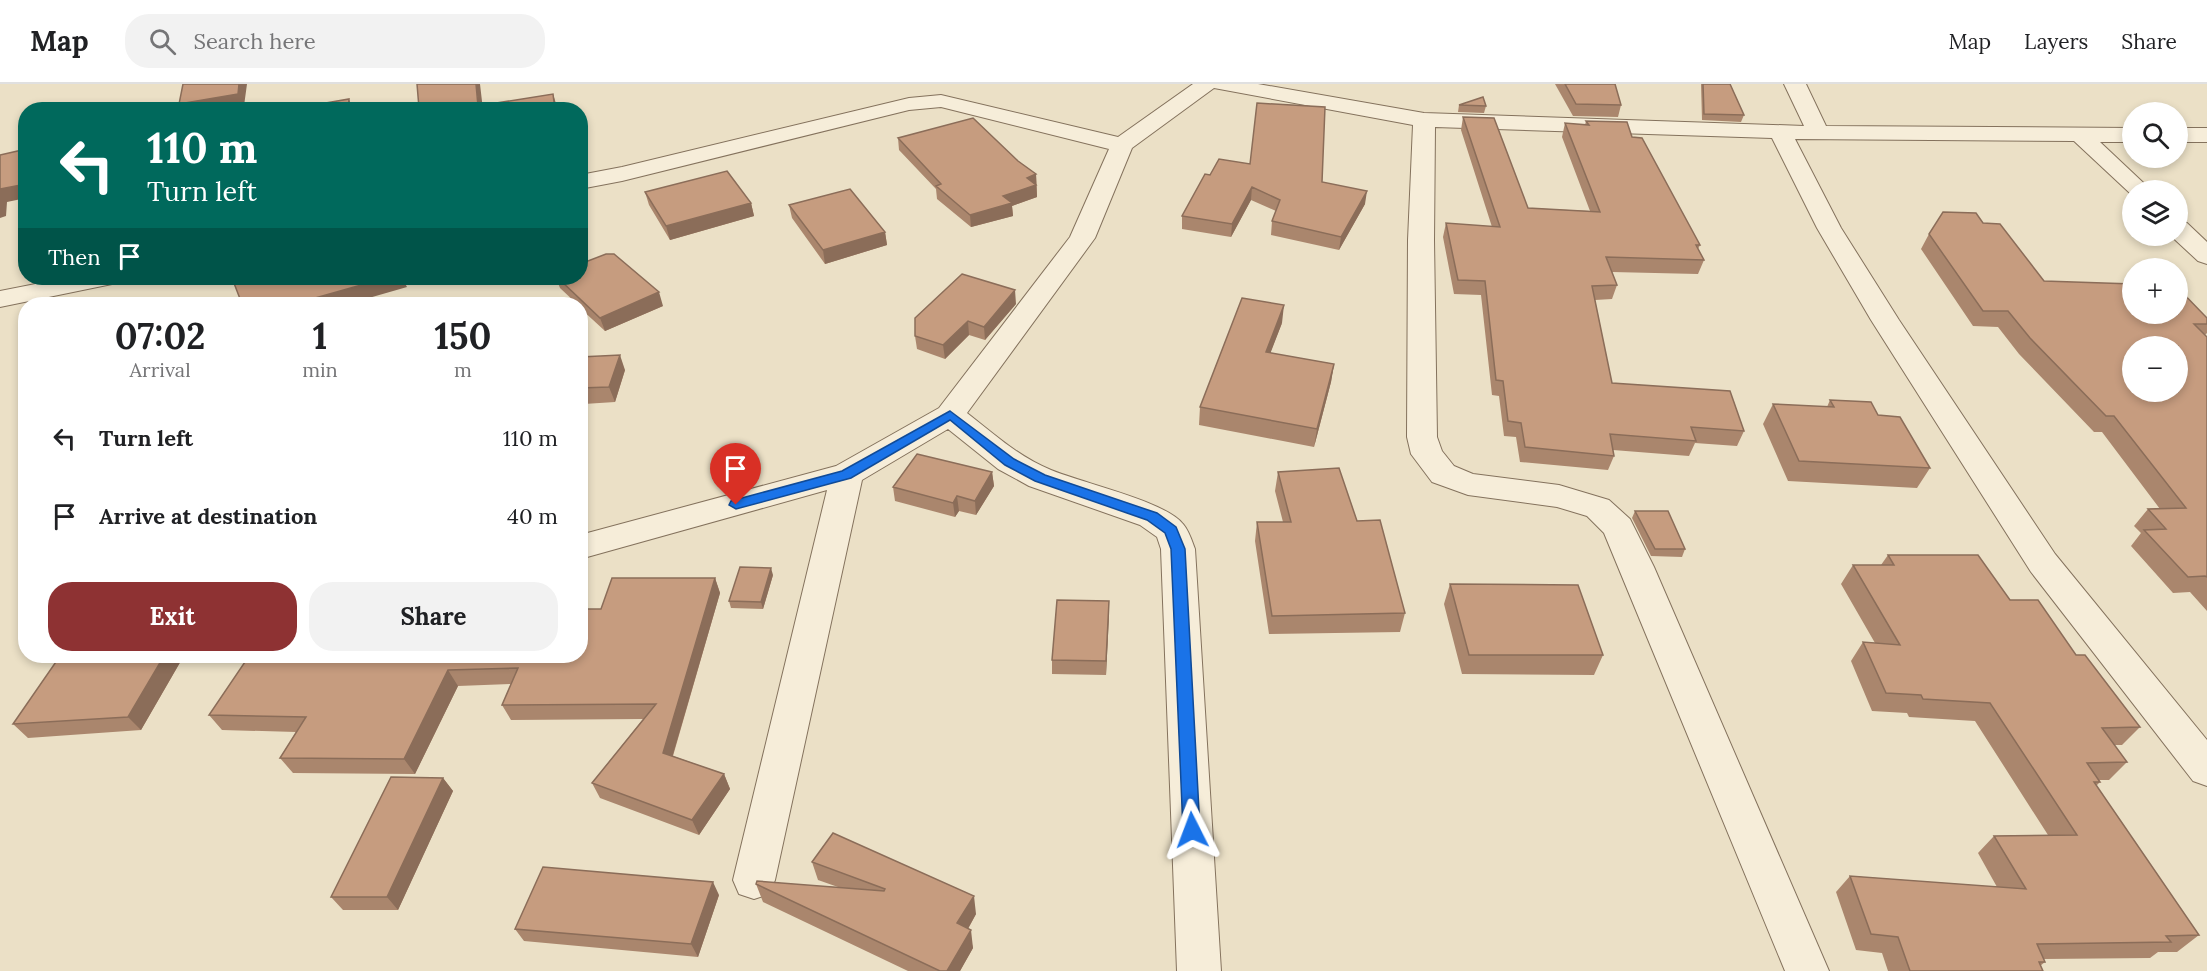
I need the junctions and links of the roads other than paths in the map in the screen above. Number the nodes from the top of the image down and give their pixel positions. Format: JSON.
{"nodes":[{"id":1,"x":1207,"y":84,"type":"edge"},
{"id":2,"x":1222,"y":84,"type":"edge"},
{"id":3,"x":1795,"y":84,"type":"edge"},
{"id":4,"x":1424,"y":120,"type":"junction"},
{"id":5,"x":1780,"y":132,"type":"junction"},
{"id":6,"x":1818,"y":133,"type":"junction"},
{"id":7,"x":2080,"y":135,"type":"junction"},
{"id":8,"x":2122,"y":135,"type":"edge"},
{"id":9,"x":2188,"y":135,"type":"edge"},
{"id":10,"x":2207,"y":135,"type":"edge"},
{"id":11,"x":1122,"y":145,"type":"junction"},
{"id":12,"x":588,"y":180,"type":"edge"},
{"id":13,"x":2128,"y":180,"type":"edge"},
{"id":14,"x":2188,"y":238,"type":"edge"},
{"id":15,"x":2207,"y":256,"type":"edge"},
{"id":16,"x":68,"y":285,"type":"edge"},
{"id":17,"x":0,"y":299,"type":"edge"},
{"id":18,"x":950,"y":415,"type":"junction"},
{"id":19,"x":847,"y":474,"type":"junction"},
{"id":20,"x":588,"y":545,"type":"edge"},
{"id":21,"x":2207,"y":769,"type":"edge"},
{"id":22,"x":754,"y":880,"type":"dead end"},
{"id":23,"x":1199,"y":971,"type":"edge"},
{"id":24,"x":1807,"y":971,"type":"edge"}],
"edges":[{"from":1,"to":11,"type":"street"},
{"from":2,"to":4,"type":"street"},
{"from":3,"to":6,"type":"street"},
{"from":4,"to":5,"type":"street"},
{"from":4,"to":24,"type":"street"},
{"from":5,"to":6,"type":"street"},
{"from":5,"to":21,"type":"street"},
{"from":6,"to":7,"type":"street"},
{"from":7,"to":8,"type":"street"},
{"from":7,"to":13,"type":"street"},
{"from":9,"to":10,"type":"street"},
{"from":11,"to":12,"type":"street"},
{"from":11,"to":18,"type":"street"},
{"from":14,"to":15,"type":"street"},
{"from":16,"to":17,"type":"street"},
{"from":18,"to":19,"type":"street"},
{"from":18,"to":23,"type":"street"},
{"from":19,"to":20,"type":"street"},
{"from":19,"to":22,"type":"street"}]}
